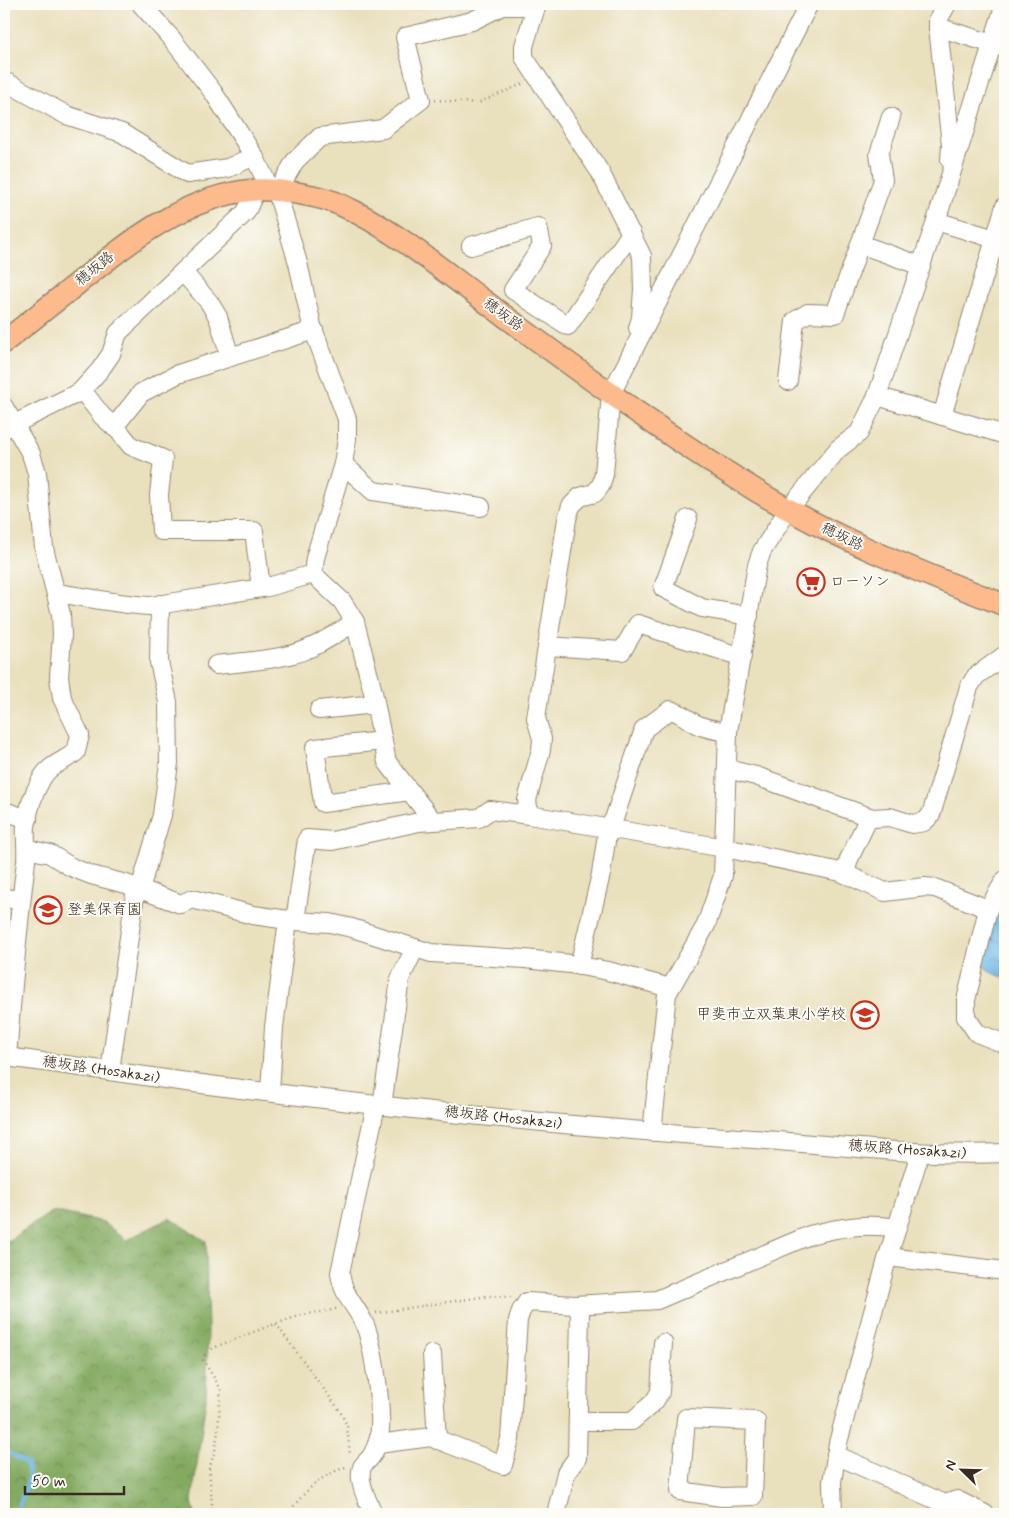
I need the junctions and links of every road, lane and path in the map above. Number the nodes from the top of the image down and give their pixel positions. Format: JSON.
{"nodes":[{"id":1,"x":141,"y":4,"type":"edge"},
{"id":2,"x":810,"y":4,"type":"edge"},
{"id":3,"x":948,"y":4,"type":"edge"},
{"id":4,"x":1005,"y":4,"type":"edge"},
{"id":5,"x":536,"y":5,"type":"edge"},
{"id":6,"x":938,"y":27,"type":"junction"},
{"id":7,"x":999,"y":46,"type":"edge"},
{"id":8,"x":538,"y":77,"type":"junction"},
{"id":9,"x":4,"y":84,"type":"edge"},
{"id":10,"x":421,"y":100,"type":"junction"},
{"id":11,"x":891,"y":117,"type":"dead end"},
{"id":12,"x":254,"y":156,"type":"junction"},
{"id":13,"x":949,"y":180,"type":"junction"},
{"id":14,"x":268,"y":191,"type":"junction"},
{"id":15,"x":1005,"y":206,"type":"edge"},
{"id":16,"x":936,"y":221,"type":"junction"},
{"id":17,"x":631,"y":234,"type":"junction"},
{"id":18,"x":1000,"y":240,"type":"edge"},
{"id":19,"x":860,"y":244,"type":"junction"},
{"id":20,"x":470,"y":246,"type":"dead end"},
{"id":21,"x":921,"y":266,"type":"junction"},
{"id":22,"x":183,"y":272,"type":"junction"},
{"id":23,"x":314,"y":330,"type":"junction"},
{"id":24,"x":4,"y":342,"type":"edge"},
{"id":25,"x":230,"y":357,"type":"junction"},
{"id":26,"x":629,"y":358,"type":"junction"},
{"id":27,"x":788,"y":381,"type":"dead end"},
{"id":28,"x":82,"y":390,"type":"junction"},
{"id":29,"x":611,"y":394,"type":"junction"},
{"id":30,"x":877,"y":396,"type":"junction"},
{"id":31,"x":4,"y":408,"type":"edge"},
{"id":32,"x":942,"y":416,"type":"junction"},
{"id":33,"x":9,"y":426,"type":"edge"},
{"id":34,"x":114,"y":427,"type":"junction"},
{"id":35,"x":1004,"y":430,"type":"edge"},
{"id":36,"x":343,"y":464,"type":"junction"},
{"id":37,"x":482,"y":507,"type":"dead end"},
{"id":38,"x":788,"y":510,"type":"junction"},
{"id":39,"x":688,"y":519,"type":"dead end"},
{"id":40,"x":313,"y":574,"type":"junction"},
{"id":41,"x":261,"y":588,"type":"junction"},
{"id":42,"x":56,"y":593,"type":"junction"},
{"id":43,"x":160,"y":604,"type":"junction"},
{"id":44,"x":1005,"y":605,"type":"edge"},
{"id":45,"x":749,"y":616,"type":"junction"},
{"id":46,"x":355,"y":622,"type":"junction"},
{"id":47,"x":547,"y":646,"type":"junction"},
{"id":48,"x":1005,"y":655,"type":"edge"},
{"id":49,"x":742,"y":657,"type":"junction"},
{"id":50,"x":216,"y":665,"type":"dead end"},
{"id":51,"x":375,"y":704,"type":"junction"},
{"id":52,"x":319,"y":710,"type":"dead end"},
{"id":53,"x":728,"y":732,"type":"junction"},
{"id":54,"x":383,"y":741,"type":"junction"},
{"id":55,"x":727,"y":769,"type":"junction"},
{"id":56,"x":410,"y":791,"type":"junction"},
{"id":57,"x":4,"y":811,"type":"edge"},
{"id":58,"x":529,"y":814,"type":"junction"},
{"id":59,"x":869,"y":817,"type":"junction"},
{"id":60,"x":28,"y":819,"type":"junction"},
{"id":61,"x":433,"y":821,"type":"junction"},
{"id":62,"x":608,"y":828,"type":"junction"},
{"id":63,"x":725,"y":848,"type":"junction"},
{"id":64,"x":28,"y":849,"type":"junction"},
{"id":65,"x":845,"y":874,"type":"junction"},
{"id":66,"x":1005,"y":880,"type":"edge"},
{"id":67,"x":138,"y":888,"type":"junction"},
{"id":68,"x":4,"y":898,"type":"edge"},
{"id":69,"x":21,"y":900,"type":"junction"},
{"id":70,"x":988,"y":909,"type":"junction"},
{"id":71,"x":292,"y":920,"type":"junction"},
{"id":72,"x":415,"y":948,"type":"junction"},
{"id":73,"x":579,"y":966,"type":"junction"},
{"id":74,"x":670,"y":988,"type":"junction"},
{"id":75,"x":1005,"y":1044,"type":"edge"},
{"id":76,"x":5,"y":1057,"type":"edge"},
{"id":77,"x":110,"y":1071,"type":"junction"},
{"id":78,"x":270,"y":1092,"type":"junction"},
{"id":79,"x":379,"y":1106,"type":"junction"},
{"id":80,"x":652,"y":1132,"type":"junction"},
{"id":81,"x":920,"y":1152,"type":"junction"},
{"id":82,"x":1005,"y":1153,"type":"edge"},
{"id":83,"x":897,"y":1228,"type":"junction"},
{"id":84,"x":888,"y":1257,"type":"junction"},
{"id":85,"x":1005,"y":1271,"type":"edge"},
{"id":86,"x":527,"y":1302,"type":"junction"},
{"id":87,"x":575,"y":1305,"type":"junction"},
{"id":88,"x":355,"y":1309,"type":"junction"},
{"id":89,"x":276,"y":1324,"type":"junction"},
{"id":90,"x":663,"y":1343,"type":"dead end"},
{"id":91,"x":432,"y":1354,"type":"dead end"},
{"id":92,"x":578,"y":1422,"type":"junction"},
{"id":93,"x":437,"y":1440,"type":"junction"},
{"id":94,"x":378,"y":1444,"type":"junction"},
{"id":95,"x":836,"y":1455,"type":"junction"},
{"id":96,"x":358,"y":1471,"type":"junction"},
{"id":97,"x":721,"y":1506,"type":"edge"},
{"id":98,"x":978,"y":1513,"type":"edge"},
{"id":99,"x":213,"y":1514,"type":"edge"},
{"id":100,"x":287,"y":1514,"type":"edge"},
{"id":101,"x":374,"y":1514,"type":"edge"},
{"id":102,"x":556,"y":1514,"type":"edge"},
{"id":103,"x":833,"y":1514,"type":"edge"}],
"edges":[{"from":1,"to":12,"type":"street"},
{"from":2,"to":26,"type":"street"},
{"from":3,"to":6,"type":"street"},
{"from":4,"to":7,"type":"street"},
{"from":5,"to":8,"type":"street"},
{"from":5,"to":10,"type":"street"},
{"from":6,"to":7,"type":"street"},
{"from":6,"to":13,"type":"street"},
{"from":7,"to":13,"type":"street"},
{"from":8,"to":10,"type":"path"},
{"from":8,"to":17,"type":"street"},
{"from":9,"to":12,"type":"street"},
{"from":10,"to":14,"type":"street"},
{"from":11,"to":19,"type":"street"},
{"from":12,"to":14,"type":"street"},
{"from":13,"to":16,"type":"street"},
{"from":14,"to":22,"type":"street"},
{"from":14,"to":23,"type":"street"},
{"from":14,"to":24,"type":"main road","name":"穂坂路"},
{"from":14,"to":29,"type":"main road","name":"穂坂路"},
{"from":15,"to":18,"type":"street"},
{"from":16,"to":18,"type":"street"},
{"from":16,"to":21,"type":"street"},
{"from":17,"to":20,"type":"street"},
{"from":17,"to":26,"type":"street"},
{"from":18,"to":32,"type":"street"},
{"from":19,"to":21,"type":"street"},
{"from":19,"to":27,"type":"street"},
{"from":21,"to":30,"type":"street"},
{"from":22,"to":25,"type":"street"},
{"from":22,"to":28,"type":"street"},
{"from":23,"to":25,"type":"street"},
{"from":23,"to":36,"type":"street"},
{"from":25,"to":34,"type":"street"},
{"from":26,"to":29,"type":"street"},
{"from":28,"to":33,"type":"street"},
{"from":28,"to":34,"type":"street"},
{"from":29,"to":38,"type":"main road","name":"穂坂路"},
{"from":29,"to":47,"type":"street"},
{"from":30,"to":32,"type":"street"},
{"from":30,"to":38,"type":"street"},
{"from":31,"to":33,"type":"street"},
{"from":32,"to":35,"type":"street"},
{"from":33,"to":42,"type":"street"},
{"from":34,"to":41,"type":"street"},
{"from":36,"to":37,"type":"street"},
{"from":36,"to":40,"type":"street"},
{"from":38,"to":44,"type":"main road","name":"穂坂路"},
{"from":38,"to":45,"type":"street"},
{"from":39,"to":45,"type":"street"},
{"from":40,"to":41,"type":"street"},
{"from":40,"to":46,"type":"street"},
{"from":41,"to":43,"type":"street"},
{"from":42,"to":43,"type":"street"},
{"from":42,"to":60,"type":"street"},
{"from":43,"to":67,"type":"street"},
{"from":45,"to":49,"type":"street"},
{"from":46,"to":50,"type":"street"},
{"from":46,"to":51,"type":"street"},
{"from":47,"to":49,"type":"street"},
{"from":47,"to":58,"type":"street"},
{"from":48,"to":59,"type":"street"},
{"from":49,"to":53,"type":"street"},
{"from":51,"to":52,"type":"street"},
{"from":51,"to":54,"type":"street"},
{"from":53,"to":55,"type":"street"},
{"from":53,"to":62,"type":"street"},
{"from":54,"to":56,"type":"street"},
{"from":54,"to":56,"type":"street"},
{"from":55,"to":59,"type":"street"},
{"from":55,"to":63,"type":"street"},
{"from":56,"to":61,"type":"street"},
{"from":57,"to":60,"type":"street"},
{"from":58,"to":61,"type":"street"},
{"from":58,"to":62,"type":"street"},
{"from":59,"to":65,"type":"street"},
{"from":60,"to":64,"type":"street"},
{"from":61,"to":71,"type":"street"},
{"from":62,"to":63,"type":"street"},
{"from":62,"to":73,"type":"street"},
{"from":63,"to":65,"type":"street"},
{"from":63,"to":74,"type":"street"},
{"from":64,"to":67,"type":"street"},
{"from":64,"to":69,"type":"street"},
{"from":65,"to":70,"type":"street"},
{"from":66,"to":70,"type":"street"},
{"from":67,"to":71,"type":"street"},
{"from":67,"to":77,"type":"street"},
{"from":68,"to":69,"type":"street"},
{"from":69,"to":76,"type":"street"},
{"from":70,"to":75,"type":"street"},
{"from":71,"to":72,"type":"street"},
{"from":71,"to":78,"type":"street"},
{"from":72,"to":73,"type":"street"},
{"from":72,"to":79,"type":"street"},
{"from":73,"to":74,"type":"street"},
{"from":74,"to":80,"type":"street"},
{"from":76,"to":77,"type":"street","name":"穂坂路 (Hosakazi)"},
{"from":77,"to":78,"type":"street","name":"穂坂路 (Hosakazi)"},
{"from":78,"to":79,"type":"street","name":"穂坂路 (Hosakazi)"},
{"from":79,"to":80,"type":"street","name":"穂坂路 (Hosakazi)"},
{"from":79,"to":88,"type":"street"},
{"from":80,"to":81,"type":"street","name":"穂坂路 (Hosakazi)"},
{"from":81,"to":82,"type":"street","name":"穂坂路 (Hosakazi)"},
{"from":81,"to":83,"type":"street"},
{"from":83,"to":84,"type":"street"},
{"from":83,"to":87,"type":"street"},
{"from":84,"to":85,"type":"street"},
{"from":84,"to":95,"type":"street"},
{"from":86,"to":87,"type":"street"},
{"from":86,"to":88,"type":"path"},
{"from":86,"to":93,"type":"street"},
{"from":87,"to":92,"type":"street"},
{"from":88,"to":89,"type":"path"},
{"from":88,"to":94,"type":"street"},
{"from":89,"to":96,"type":"path"},
{"from":89,"to":99,"type":"path"},
{"from":90,"to":92,"type":"street"},
{"from":91,"to":93,"type":"street"},
{"from":92,"to":102,"type":"street"},
{"from":93,"to":94,"type":"street"},
{"from":94,"to":96,"type":"street"},
{"from":95,"to":98,"type":"street"},
{"from":95,"to":103,"type":"street"},
{"from":96,"to":100,"type":"path"},
{"from":96,"to":101,"type":"street"},
{"from":97,"to":97,"type":"street"}]}
